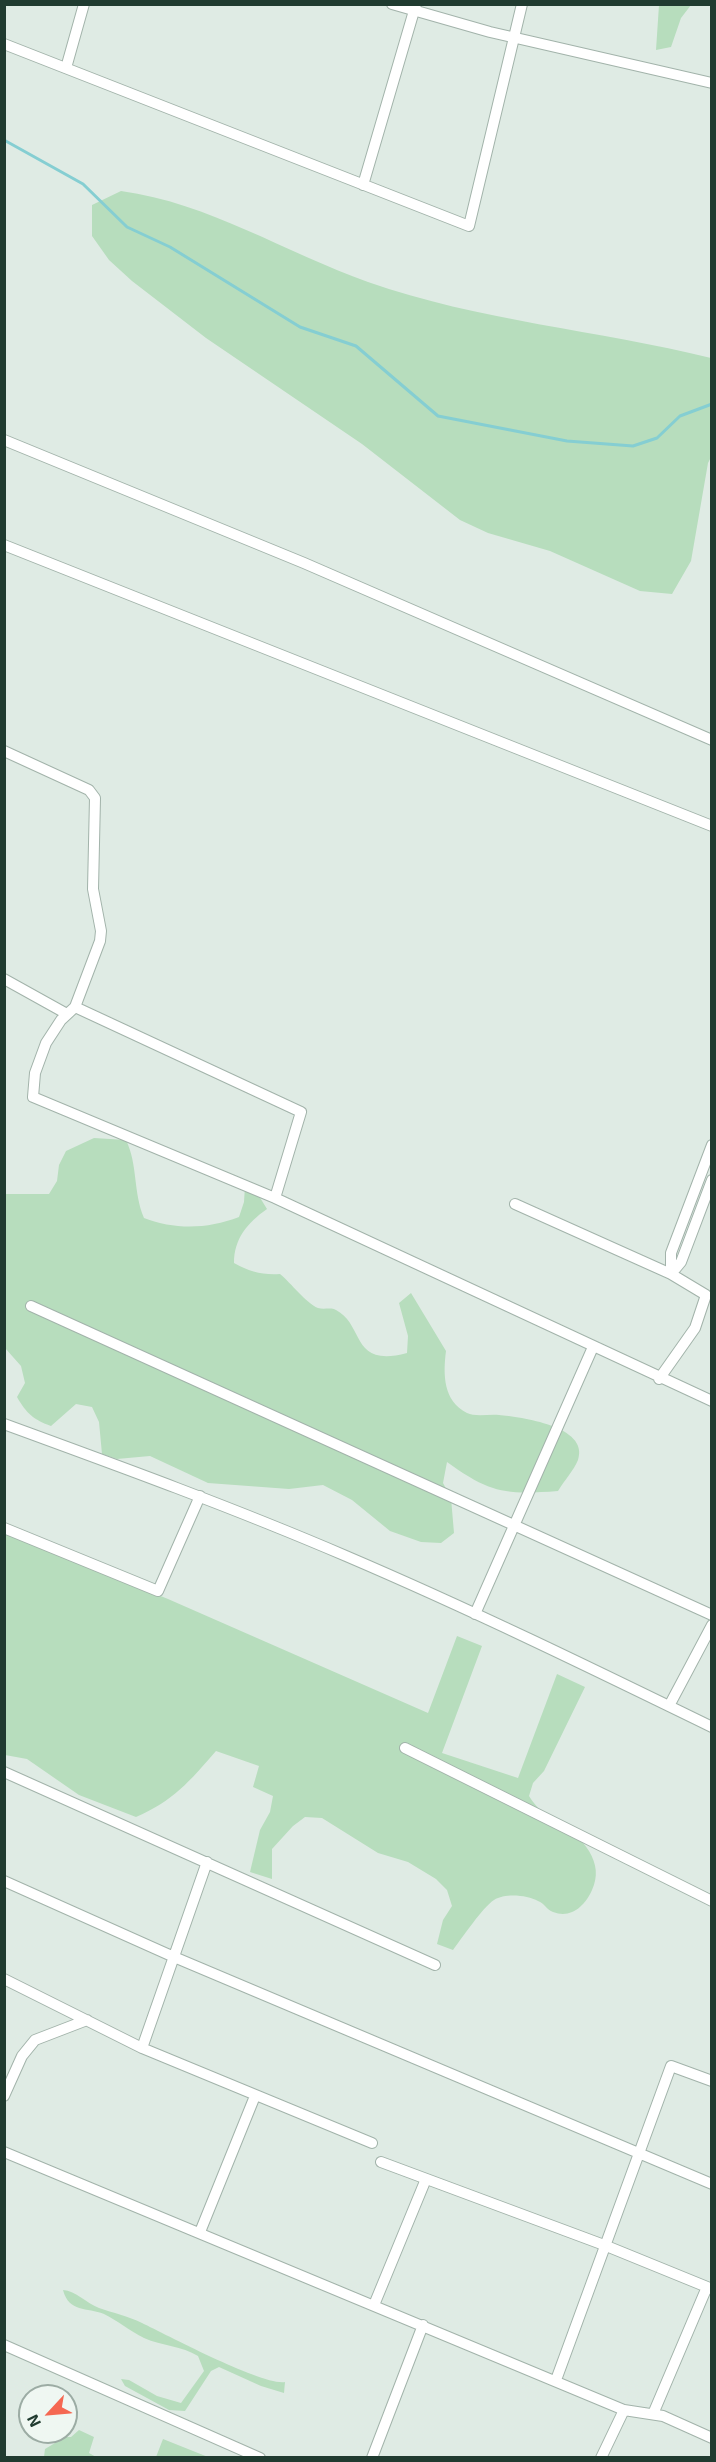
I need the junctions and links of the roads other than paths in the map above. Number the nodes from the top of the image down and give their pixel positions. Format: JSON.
{"nodes":[{"id":1,"x":84,"y":4,"type":"edge"},
{"id":2,"x":392,"y":4,"type":"edge"},
{"id":3,"x":522,"y":4,"type":"edge"},
{"id":4,"x":416,"y":7,"type":"edge"},
{"id":5,"x":516,"y":37,"type":"junction"},
{"id":6,"x":4,"y":44,"type":"edge"},
{"id":7,"x":66,"y":68,"type":"junction"},
{"id":8,"x":711,"y":82,"type":"edge"},
{"id":9,"x":363,"y":185,"type":"junction"},
{"id":10,"x":4,"y":440,"type":"edge"},
{"id":11,"x":4,"y":545,"type":"edge"},
{"id":12,"x":711,"y":740,"type":"edge"},
{"id":13,"x":4,"y":751,"type":"edge"},
{"id":14,"x":711,"y":825,"type":"edge"},
{"id":15,"x":4,"y":979,"type":"edge"},
{"id":16,"x":71,"y":1011,"type":"junction"},
{"id":17,"x":711,"y":1145,"type":"edge"},
{"id":18,"x":711,"y":1180,"type":"edge"},
{"id":19,"x":275,"y":1198,"type":"junction"},
{"id":20,"x":515,"y":1204,"type":"dead end"},
{"id":21,"x":671,"y":1274,"type":"junction"},
{"id":22,"x":709,"y":1296,"type":"edge"},
{"id":23,"x":31,"y":1306,"type":"dead end"},
{"id":24,"x":593,"y":1347,"type":"junction"},
{"id":25,"x":658,"y":1379,"type":"junction"},
{"id":26,"x":711,"y":1401,"type":"edge"},
{"id":27,"x":4,"y":1424,"type":"edge"},
{"id":28,"x":200,"y":1496,"type":"junction"},
{"id":29,"x":514,"y":1522,"type":"junction"},
{"id":30,"x":4,"y":1528,"type":"edge"},
{"id":31,"x":475,"y":1614,"type":"junction"},
{"id":32,"x":711,"y":1614,"type":"edge"},
{"id":33,"x":711,"y":1625,"type":"edge"},
{"id":34,"x":669,"y":1706,"type":"junction"},
{"id":35,"x":711,"y":1727,"type":"edge"},
{"id":36,"x":405,"y":1748,"type":"dead end"},
{"id":37,"x":4,"y":1772,"type":"edge"},
{"id":38,"x":207,"y":1862,"type":"junction"},
{"id":39,"x":4,"y":1881,"type":"edge"},
{"id":40,"x":711,"y":1901,"type":"edge"},
{"id":41,"x":174,"y":1957,"type":"junction"},
{"id":42,"x":435,"y":1965,"type":"dead end"},
{"id":43,"x":4,"y":1979,"type":"edge"},
{"id":44,"x":87,"y":2020,"type":"junction"},
{"id":45,"x":142,"y":2048,"type":"junction"},
{"id":46,"x":711,"y":2081,"type":"edge"},
{"id":47,"x":255,"y":2096,"type":"junction"},
{"id":48,"x":4,"y":2097,"type":"edge"},
{"id":49,"x":372,"y":2143,"type":"dead end"},
{"id":50,"x":4,"y":2152,"type":"edge"},
{"id":51,"x":641,"y":2153,"type":"junction"},
{"id":52,"x":381,"y":2162,"type":"dead end"},
{"id":53,"x":426,"y":2179,"type":"junction"},
{"id":54,"x":711,"y":2184,"type":"edge"},
{"id":55,"x":200,"y":2232,"type":"junction"},
{"id":56,"x":604,"y":2245,"type":"junction"},
{"id":57,"x":709,"y":2288,"type":"edge"},
{"id":58,"x":374,"y":2305,"type":"junction"},
{"id":59,"x":423,"y":2325,"type":"junction"},
{"id":60,"x":4,"y":2345,"type":"edge"},
{"id":61,"x":556,"y":2380,"type":"junction"},
{"id":62,"x":624,"y":2410,"type":"junction"},
{"id":63,"x":653,"y":2414,"type":"junction"},
{"id":64,"x":711,"y":2438,"type":"edge"},
{"id":65,"x":260,"y":2457,"type":"edge"},
{"id":66,"x":372,"y":2457,"type":"edge"},
{"id":67,"x":601,"y":2457,"type":"edge"}],
"edges":[{"from":1,"to":7,"type":"street"},
{"from":2,"to":4,"type":"street"},
{"from":3,"to":5,"type":"street"},
{"from":4,"to":5,"type":"street"},
{"from":4,"to":9,"type":"street"},
{"from":5,"to":8,"type":"street"},
{"from":5,"to":9,"type":"street"},
{"from":6,"to":7,"type":"street"},
{"from":7,"to":9,"type":"street"},
{"from":10,"to":12,"type":"street"},
{"from":11,"to":14,"type":"street"},
{"from":13,"to":16,"type":"street"},
{"from":15,"to":16,"type":"street"},
{"from":16,"to":19,"type":"street"},
{"from":16,"to":19,"type":"street"},
{"from":17,"to":21,"type":"street"},
{"from":18,"to":21,"type":"street"},
{"from":19,"to":24,"type":"street"},
{"from":20,"to":21,"type":"street"},
{"from":21,"to":22,"type":"street"},
{"from":22,"to":25,"type":"street"},
{"from":23,"to":29,"type":"street"},
{"from":24,"to":25,"type":"street"},
{"from":24,"to":29,"type":"street"},
{"from":25,"to":26,"type":"street"},
{"from":27,"to":28,"type":"street"},
{"from":28,"to":30,"type":"street"},
{"from":28,"to":31,"type":"street"},
{"from":29,"to":31,"type":"street"},
{"from":29,"to":32,"type":"street"},
{"from":31,"to":34,"type":"street"},
{"from":33,"to":34,"type":"street"},
{"from":34,"to":35,"type":"street"},
{"from":36,"to":40,"type":"street"},
{"from":37,"to":38,"type":"street"},
{"from":38,"to":41,"type":"street"},
{"from":38,"to":42,"type":"street"},
{"from":39,"to":41,"type":"street"},
{"from":41,"to":45,"type":"street"},
{"from":41,"to":51,"type":"street"},
{"from":43,"to":44,"type":"street"},
{"from":44,"to":45,"type":"street"},
{"from":44,"to":48,"type":"street"},
{"from":45,"to":47,"type":"street"},
{"from":46,"to":51,"type":"street"},
{"from":47,"to":49,"type":"street"},
{"from":47,"to":55,"type":"street"},
{"from":50,"to":55,"type":"street"},
{"from":51,"to":54,"type":"street"},
{"from":51,"to":56,"type":"street"},
{"from":52,"to":53,"type":"street"},
{"from":53,"to":56,"type":"street"},
{"from":53,"to":58,"type":"street"},
{"from":55,"to":58,"type":"street"},
{"from":56,"to":57,"type":"street"},
{"from":56,"to":61,"type":"street"},
{"from":57,"to":63,"type":"street"},
{"from":58,"to":59,"type":"street"},
{"from":59,"to":61,"type":"street"},
{"from":59,"to":66,"type":"street"},
{"from":60,"to":65,"type":"street"},
{"from":61,"to":62,"type":"street"},
{"from":62,"to":63,"type":"street"},
{"from":62,"to":67,"type":"street"},
{"from":63,"to":64,"type":"street"}]}
